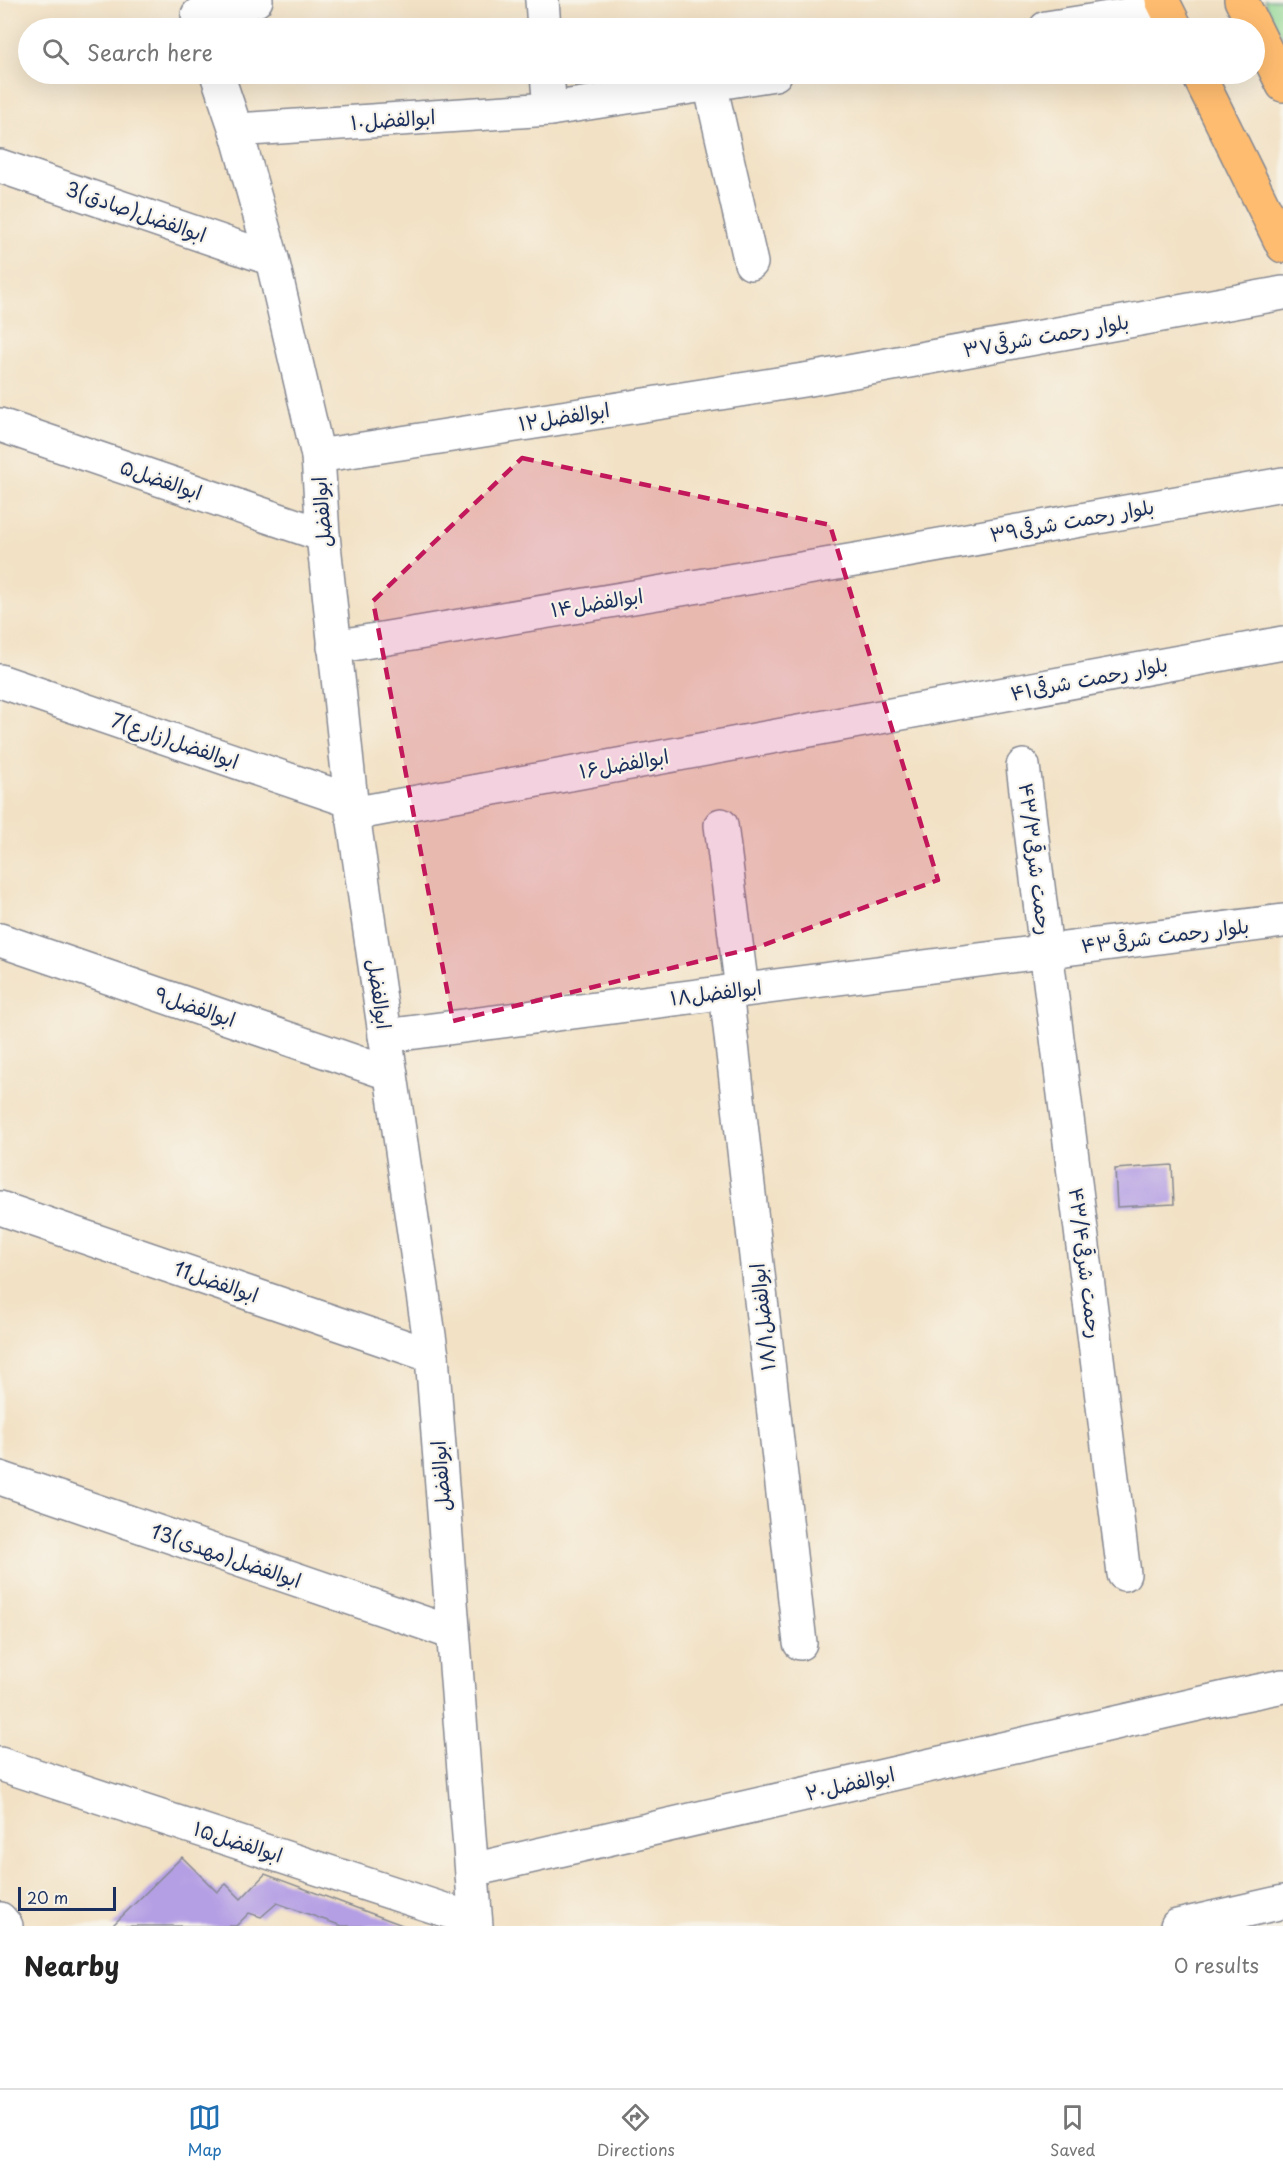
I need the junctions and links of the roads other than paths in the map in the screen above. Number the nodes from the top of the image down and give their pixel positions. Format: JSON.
{"nodes":[{"id":1,"x":256,"y":0,"type":"edge"},
{"id":2,"x":542,"y":0,"type":"edge"},
{"id":3,"x":1241,"y":0,"type":"edge"},
{"id":4,"x":1168,"y":12,"type":"edge"},
{"id":5,"x":198,"y":15,"type":"edge"},
{"id":6,"x":543,"y":18,"type":"edge"},
{"id":7,"x":1122,"y":18,"type":"edge"},
{"id":8,"x":1250,"y":18,"type":"edge"},
{"id":9,"x":1265,"y":49,"type":"edge"},
{"id":10,"x":221,"y":84,"type":"edge"},
{"id":11,"x":548,"y":84,"type":"edge"},
{"id":12,"x":710,"y":84,"type":"joint"},
{"id":13,"x":1203,"y":84,"type":"edge"},
{"id":14,"x":1283,"y":85,"type":"edge"},
{"id":15,"x":550,"y":109,"type":"junction"},
{"id":16,"x":236,"y":130,"type":"junction"},
{"id":17,"x":0,"y":166,"type":"edge"},
{"id":18,"x":1283,"y":246,"type":"edge"},
{"id":19,"x":272,"y":259,"type":"junction"},
{"id":20,"x":752,"y":263,"type":"dead end"},
{"id":21,"x":1283,"y":293,"type":"edge"},
{"id":22,"x":810,"y":379,"type":"joint"},
{"id":23,"x":0,"y":425,"type":"edge"},
{"id":24,"x":318,"y":456,"type":"junction"},
{"id":25,"x":1283,"y":484,"type":"edge"},
{"id":26,"x":322,"y":535,"type":"junction"},
{"id":27,"x":861,"y":559,"type":"joint"},
{"id":28,"x":1283,"y":644,"type":"edge"},
{"id":29,"x":334,"y":647,"type":"junction"},
{"id":30,"x":0,"y":681,"type":"edge"},
{"id":31,"x":895,"y":715,"type":"joint"},
{"id":32,"x":1023,"y":766,"type":"dead end"},
{"id":33,"x":352,"y":807,"type":"junction"},
{"id":34,"x":721,"y":825,"type":"dead end"},
{"id":35,"x":1283,"y":921,"type":"edge"},
{"id":36,"x":0,"y":940,"type":"edge"},
{"id":37,"x":1046,"y":951,"type":"junction"},
{"id":38,"x":734,"y":991,"type":"junction"},
{"id":39,"x":385,"y":1036,"type":"junction"},
{"id":40,"x":391,"y":1074,"type":"junction"},
{"id":41,"x":0,"y":1208,"type":"edge"},
{"id":42,"x":432,"y":1356,"type":"junction"},
{"id":43,"x":0,"y":1478,"type":"edge"},
{"id":44,"x":1124,"y":1574,"type":"dead end"},
{"id":45,"x":453,"y":1633,"type":"junction"},
{"id":46,"x":800,"y":1643,"type":"dead end"},
{"id":47,"x":1283,"y":1686,"type":"edge"},
{"id":48,"x":0,"y":1764,"type":"edge"},
{"id":49,"x":471,"y":1870,"type":"junction"},
{"id":50,"x":1269,"y":1905,"type":"edge"},
{"id":51,"x":0,"y":1919,"type":"edge"},
{"id":52,"x":476,"y":1923,"type":"edge"},
{"id":53,"x":6,"y":1926,"type":"edge"},
{"id":54,"x":1177,"y":1926,"type":"edge"}],
"edges":[{"from":1,"to":5,"type":"street"},
{"from":2,"to":6,"type":"street"},
{"from":3,"to":8,"type":"main road"},
{"from":4,"to":7,"type":"street"},
{"from":9,"to":14,"type":"main road"},
{"from":10,"to":16,"type":"street","name":"ابوالفضل"},
{"from":11,"to":15,"type":"street"},
{"from":12,"to":15,"type":"street","name":"ابوالفضل۱۰"},
{"from":12,"to":20,"type":"street"},
{"from":13,"to":18,"type":"main road"},
{"from":15,"to":16,"type":"street","name":"ابوالفضل۱۰"},
{"from":16,"to":19,"type":"street","name":"ابوالفضل"},
{"from":17,"to":19,"type":"street","name":"3ابوالفضل(صادق)"},
{"from":19,"to":24,"type":"street","name":"ابوالفضل"},
{"from":21,"to":22,"type":"street","name":"بلوار رحمت شرقی۳۷"},
{"from":22,"to":24,"type":"street","name":"ابوالفضل۱۲"},
{"from":23,"to":26,"type":"street","name":"ابوالفضل۵"},
{"from":24,"to":26,"type":"street","name":"ابوالفضل"},
{"from":25,"to":27,"type":"street","name":"بلوار رحمت شرقی۳۹"},
{"from":26,"to":29,"type":"street","name":"ابوالفضل"},
{"from":27,"to":29,"type":"street","name":"ابوالفضل۱۴"},
{"from":28,"to":31,"type":"street","name":"بلوار رحمت شرقی۴۱"},
{"from":29,"to":33,"type":"street","name":"ابوالفضل"},
{"from":30,"to":33,"type":"street","name":"7ابوالفضل(زارع)"},
{"from":31,"to":33,"type":"street","name":"ابوالفضل۱۶"},
{"from":32,"to":37,"type":"street","name":"۴۳/۳رحمت شرقی"},
{"from":33,"to":39,"type":"street","name":"ابوالفضل"},
{"from":34,"to":38,"type":"street","name":"ابوالفضل۱۸/۱"},
{"from":35,"to":37,"type":"street","name":"بلوار رحمت شرقی۴۳"},
{"from":36,"to":40,"type":"street","name":"ابوالفضل۹"},
{"from":37,"to":38,"type":"street","name":"ابوالفضل۱۸"},
{"from":37,"to":44,"type":"street","name":"۴۳/۴رحمت شرقی"},
{"from":38,"to":39,"type":"street","name":"ابوالفضل۱۸"},
{"from":38,"to":46,"type":"street","name":"ابوالفضل۱۸/۱"},
{"from":39,"to":40,"type":"street","name":"ابوالفضل"},
{"from":40,"to":42,"type":"street","name":"ابوالفضل"},
{"from":41,"to":42,"type":"street","name":"11ابوالفضل"},
{"from":42,"to":45,"type":"street","name":"ابوالفضل"},
{"from":43,"to":45,"type":"street","name":"13ابوالفضل(مهدی)"},
{"from":45,"to":49,"type":"street","name":"ابوالفضل"},
{"from":47,"to":49,"type":"street","name":"ابوالفضل۲۰"},
{"from":48,"to":52,"type":"street","name":"ابوالفضل۱۵"},
{"from":49,"to":52,"type":"street","name":"ابوالفضل"},
{"from":50,"to":54,"type":"street"},
{"from":51,"to":53,"type":"street"}]}
